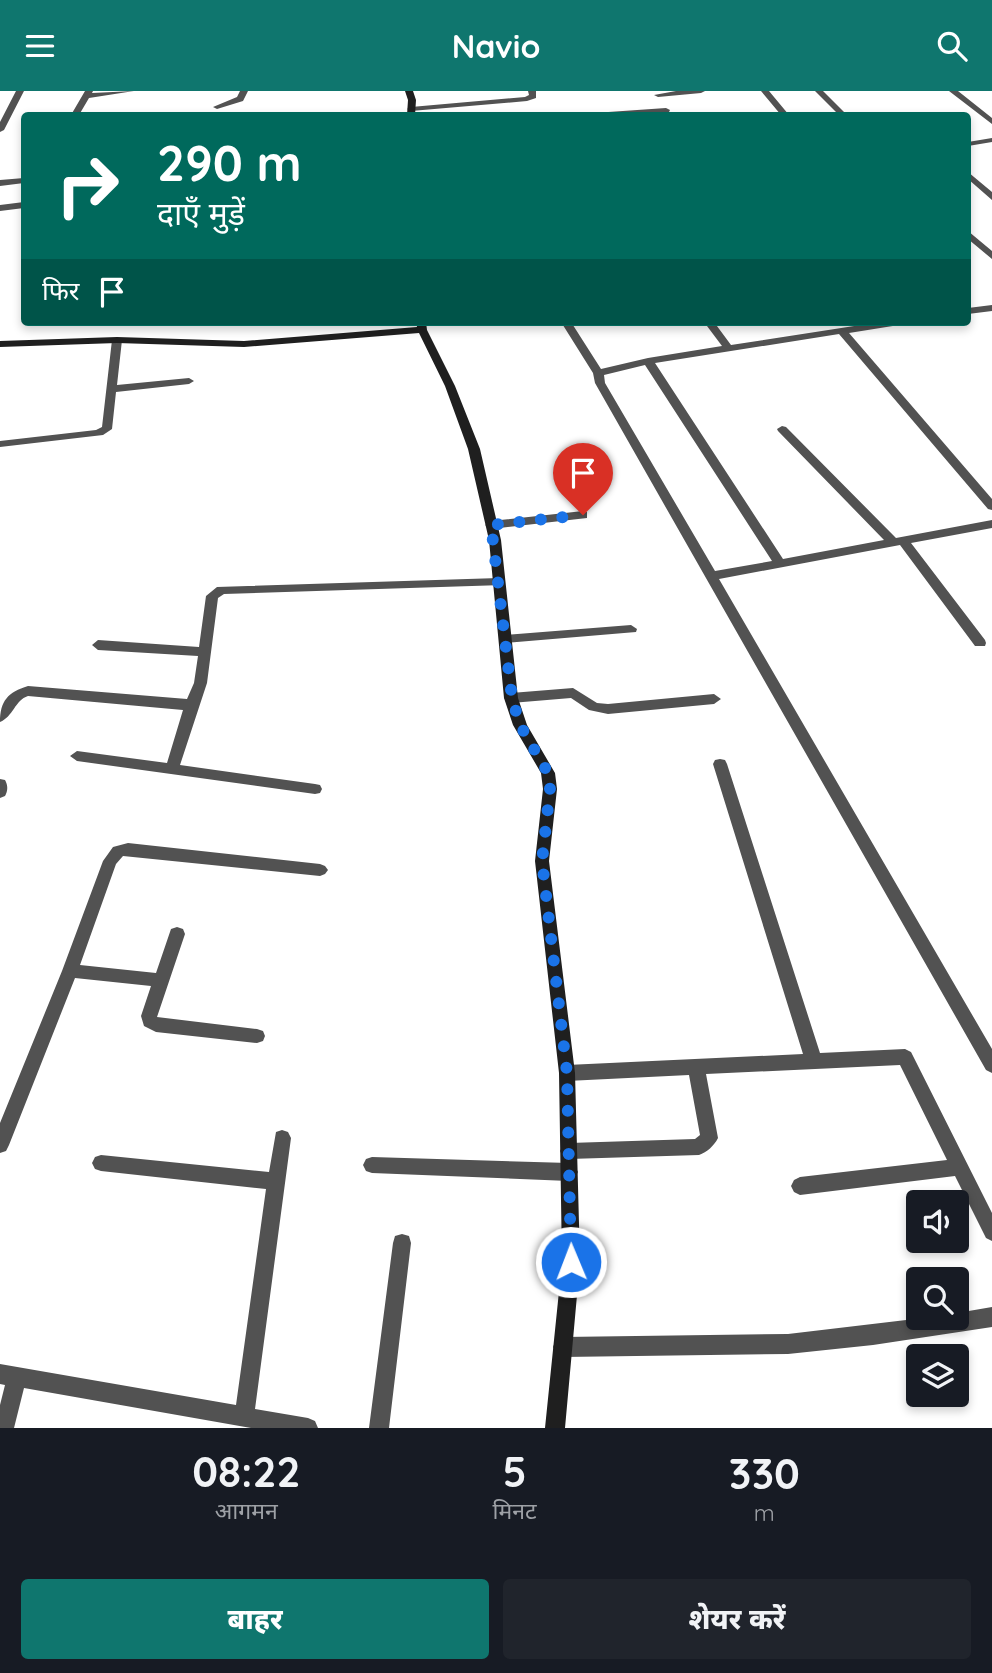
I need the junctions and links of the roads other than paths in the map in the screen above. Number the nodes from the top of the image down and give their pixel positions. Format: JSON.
{"nodes":[{"id":1,"x":20,"y":91,"type":"edge"},
{"id":2,"x":130,"y":91,"type":"edge"},
{"id":3,"x":244,"y":91,"type":"edge"},
{"id":4,"x":409,"y":91,"type":"edge"},
{"id":5,"x":532,"y":91,"type":"edge"},
{"id":6,"x":701,"y":91,"type":"edge"},
{"id":7,"x":765,"y":91,"type":"edge"},
{"id":8,"x":819,"y":91,"type":"edge"},
{"id":9,"x":953,"y":91,"type":"edge"},
{"id":10,"x":656,"y":93,"type":"edge"},
{"id":11,"x":87,"y":94,"type":"edge"},
{"id":12,"x":217,"y":107,"type":"dead end"},
{"id":13,"x":77,"y":112,"type":"edge"},
{"id":14,"x":411,"y":112,"type":"edge"},
{"id":15,"x":667,"y":112,"type":"edge"},
{"id":16,"x":782,"y":112,"type":"edge"},
{"id":17,"x":840,"y":112,"type":"edge"},
{"id":18,"x":992,"y":123,"type":"edge"},
{"id":19,"x":0,"y":130,"type":"edge"},
{"id":20,"x":992,"y":141,"type":"edge"},
{"id":21,"x":981,"y":142,"type":"junction"},
{"id":22,"x":971,"y":144,"type":"edge"},
{"id":23,"x":992,"y":151,"type":"edge"},
{"id":24,"x":971,"y":178,"type":"edge"},
{"id":25,"x":21,"y":181,"type":"edge"},
{"id":26,"x":0,"y":183,"type":"edge"},
{"id":27,"x":992,"y":197,"type":"edge"},
{"id":28,"x":21,"y":205,"type":"edge"},
{"id":29,"x":0,"y":208,"type":"edge"},
{"id":30,"x":971,"y":237,"type":"edge"},
{"id":31,"x":992,"y":256,"type":"edge"},
{"id":32,"x":992,"y":307,"type":"edge"},
{"id":33,"x":971,"y":310,"type":"edge"},
{"id":34,"x":421,"y":326,"type":"edge"},
{"id":35,"x":569,"y":326,"type":"edge"},
{"id":36,"x":712,"y":326,"type":"edge"},
{"id":37,"x":873,"y":326,"type":"edge"},
{"id":38,"x":842,"y":331,"type":"junction"},
{"id":39,"x":117,"y":340,"type":"junction"},
{"id":40,"x":0,"y":344,"type":"edge"},
{"id":41,"x":728,"y":348,"type":"junction"},
{"id":42,"x":648,"y":361,"type":"junction"},
{"id":43,"x":598,"y":373,"type":"junction"},
{"id":44,"x":190,"y":381,"type":"dead end"},
{"id":45,"x":113,"y":389,"type":"junction"},
{"id":46,"x":782,"y":429,"type":"dead end"},
{"id":47,"x":0,"y":444,"type":"edge"},
{"id":48,"x":992,"y":506,"type":"edge"},
{"id":49,"x":583,"y":515,"type":"dead end"},
{"id":50,"x":992,"y":524,"type":"edge"},
{"id":51,"x":491,"y":525,"type":"junction"},
{"id":52,"x":898,"y":541,"type":"junction"},
{"id":53,"x":780,"y":563,"type":"junction"},
{"id":54,"x":711,"y":576,"type":"junction"},
{"id":55,"x":499,"y":582,"type":"junction"},
{"id":56,"x":631,"y":629,"type":"dead end"},
{"id":57,"x":505,"y":639,"type":"junction"},
{"id":58,"x":980,"y":643,"type":"dead end"},
{"id":59,"x":98,"y":645,"type":"dead end"},
{"id":60,"x":204,"y":652,"type":"junction"},
{"id":61,"x":512,"y":698,"type":"junction"},
{"id":62,"x":714,"y":699,"type":"dead end"},
{"id":63,"x":192,"y":703,"type":"junction"},
{"id":64,"x":0,"y":717,"type":"edge"},
{"id":65,"x":77,"y":756,"type":"dead end"},
{"id":66,"x":720,"y":764,"type":"dead end"},
{"id":67,"x":172,"y":768,"type":"junction"},
{"id":68,"x":0,"y":784,"type":"edge"},
{"id":69,"x":314,"y":789,"type":"dead end"},
{"id":70,"x":0,"y":792,"type":"edge"},
{"id":71,"x":320,"y":870,"type":"dead end"},
{"id":72,"x":177,"y":934,"type":"dead end"},
{"id":73,"x":70,"y":971,"type":"junction"},
{"id":74,"x":161,"y":980,"type":"junction"},
{"id":75,"x":257,"y":1036,"type":"dead end"},
{"id":76,"x":814,"y":1061,"type":"junction"},
{"id":77,"x":992,"y":1065,"type":"edge"},
{"id":78,"x":696,"y":1067,"type":"junction"},
{"id":79,"x":567,"y":1073,"type":"junction"},
{"id":80,"x":282,"y":1138,"type":"dead end"},
{"id":81,"x":0,"y":1145,"type":"edge"},
{"id":82,"x":569,"y":1151,"type":"junction"},
{"id":83,"x":101,"y":1163,"type":"dead end"},
{"id":84,"x":372,"y":1165,"type":"dead end"},
{"id":85,"x":959,"y":1167,"type":"junction"},
{"id":86,"x":569,"y":1172,"type":"junction"},
{"id":87,"x":276,"y":1181,"type":"junction"},
{"id":88,"x":800,"y":1186,"type":"dead end"},
{"id":89,"x":992,"y":1232,"type":"edge"},
{"id":90,"x":402,"y":1243,"type":"dead end"},
{"id":91,"x":992,"y":1317,"type":"edge"},
{"id":92,"x":563,"y":1347,"type":"junction"},
{"id":93,"x":9,"y":1375,"type":"edge"},
{"id":94,"x":244,"y":1417,"type":"junction"},
{"id":95,"x":4,"y":1428,"type":"edge"},
{"id":96,"x":308,"y":1428,"type":"edge"},
{"id":97,"x":379,"y":1428,"type":"edge"},
{"id":98,"x":555,"y":1428,"type":"edge"}],
"edges":[{"from":1,"to":19,"type":"street"},
{"from":2,"to":11,"type":"street"},
{"from":3,"to":12,"type":"street"},
{"from":4,"to":14,"type":"street"},
{"from":5,"to":14,"type":"street"},
{"from":6,"to":10,"type":"street"},
{"from":7,"to":16,"type":"street"},
{"from":8,"to":17,"type":"street"},
{"from":9,"to":18,"type":"street"},
{"from":10,"to":15,"type":"street"},
{"from":11,"to":13,"type":"street"},
{"from":20,"to":21,"type":"street"},
{"from":21,"to":22,"type":"street"},
{"from":21,"to":23,"type":"street"},
{"from":24,"to":27,"type":"street"},
{"from":25,"to":26,"type":"street"},
{"from":28,"to":29,"type":"street"},
{"from":30,"to":31,"type":"street"},
{"from":32,"to":33,"type":"street"},
{"from":34,"to":39,"type":"street"},
{"from":34,"to":51,"type":"street"},
{"from":35,"to":43,"type":"street"},
{"from":36,"to":41,"type":"street"},
{"from":37,"to":38,"type":"street"},
{"from":38,"to":41,"type":"street"},
{"from":38,"to":48,"type":"street"},
{"from":39,"to":40,"type":"street"},
{"from":39,"to":45,"type":"street"},
{"from":41,"to":42,"type":"street"},
{"from":42,"to":43,"type":"street"},
{"from":42,"to":53,"type":"street"},
{"from":43,"to":54,"type":"street"},
{"from":44,"to":45,"type":"street"},
{"from":45,"to":47,"type":"street"},
{"from":46,"to":52,"type":"street"},
{"from":49,"to":51,"type":"street"},
{"from":50,"to":52,"type":"street"},
{"from":51,"to":55,"type":"street"},
{"from":52,"to":53,"type":"street"},
{"from":52,"to":58,"type":"street"},
{"from":53,"to":54,"type":"street"},
{"from":54,"to":77,"type":"street"},
{"from":55,"to":57,"type":"street"},
{"from":55,"to":60,"type":"street"},
{"from":56,"to":57,"type":"street"},
{"from":57,"to":61,"type":"street"},
{"from":59,"to":60,"type":"street"},
{"from":60,"to":63,"type":"street"},
{"from":61,"to":62,"type":"street"},
{"from":61,"to":79,"type":"street"},
{"from":63,"to":64,"type":"street"},
{"from":63,"to":67,"type":"street"},
{"from":65,"to":67,"type":"street"},
{"from":66,"to":76,"type":"street"},
{"from":67,"to":69,"type":"street"},
{"from":68,"to":70,"type":"street"},
{"from":71,"to":73,"type":"street"},
{"from":72,"to":74,"type":"street"},
{"from":73,"to":74,"type":"street"},
{"from":73,"to":81,"type":"street"},
{"from":74,"to":75,"type":"street"},
{"from":76,"to":78,"type":"street"},
{"from":76,"to":85,"type":"street"},
{"from":78,"to":79,"type":"street"},
{"from":78,"to":82,"type":"street"},
{"from":79,"to":82,"type":"street"},
{"from":80,"to":87,"type":"street"},
{"from":82,"to":86,"type":"street"},
{"from":83,"to":87,"type":"street"},
{"from":84,"to":86,"type":"street"},
{"from":85,"to":88,"type":"street"},
{"from":85,"to":89,"type":"street"},
{"from":86,"to":92,"type":"street"},
{"from":87,"to":94,"type":"street"},
{"from":90,"to":97,"type":"street"},
{"from":91,"to":92,"type":"street"},
{"from":92,"to":98,"type":"street"},
{"from":93,"to":94,"type":"street"},
{"from":93,"to":95,"type":"street"},
{"from":94,"to":96,"type":"street"}]}
